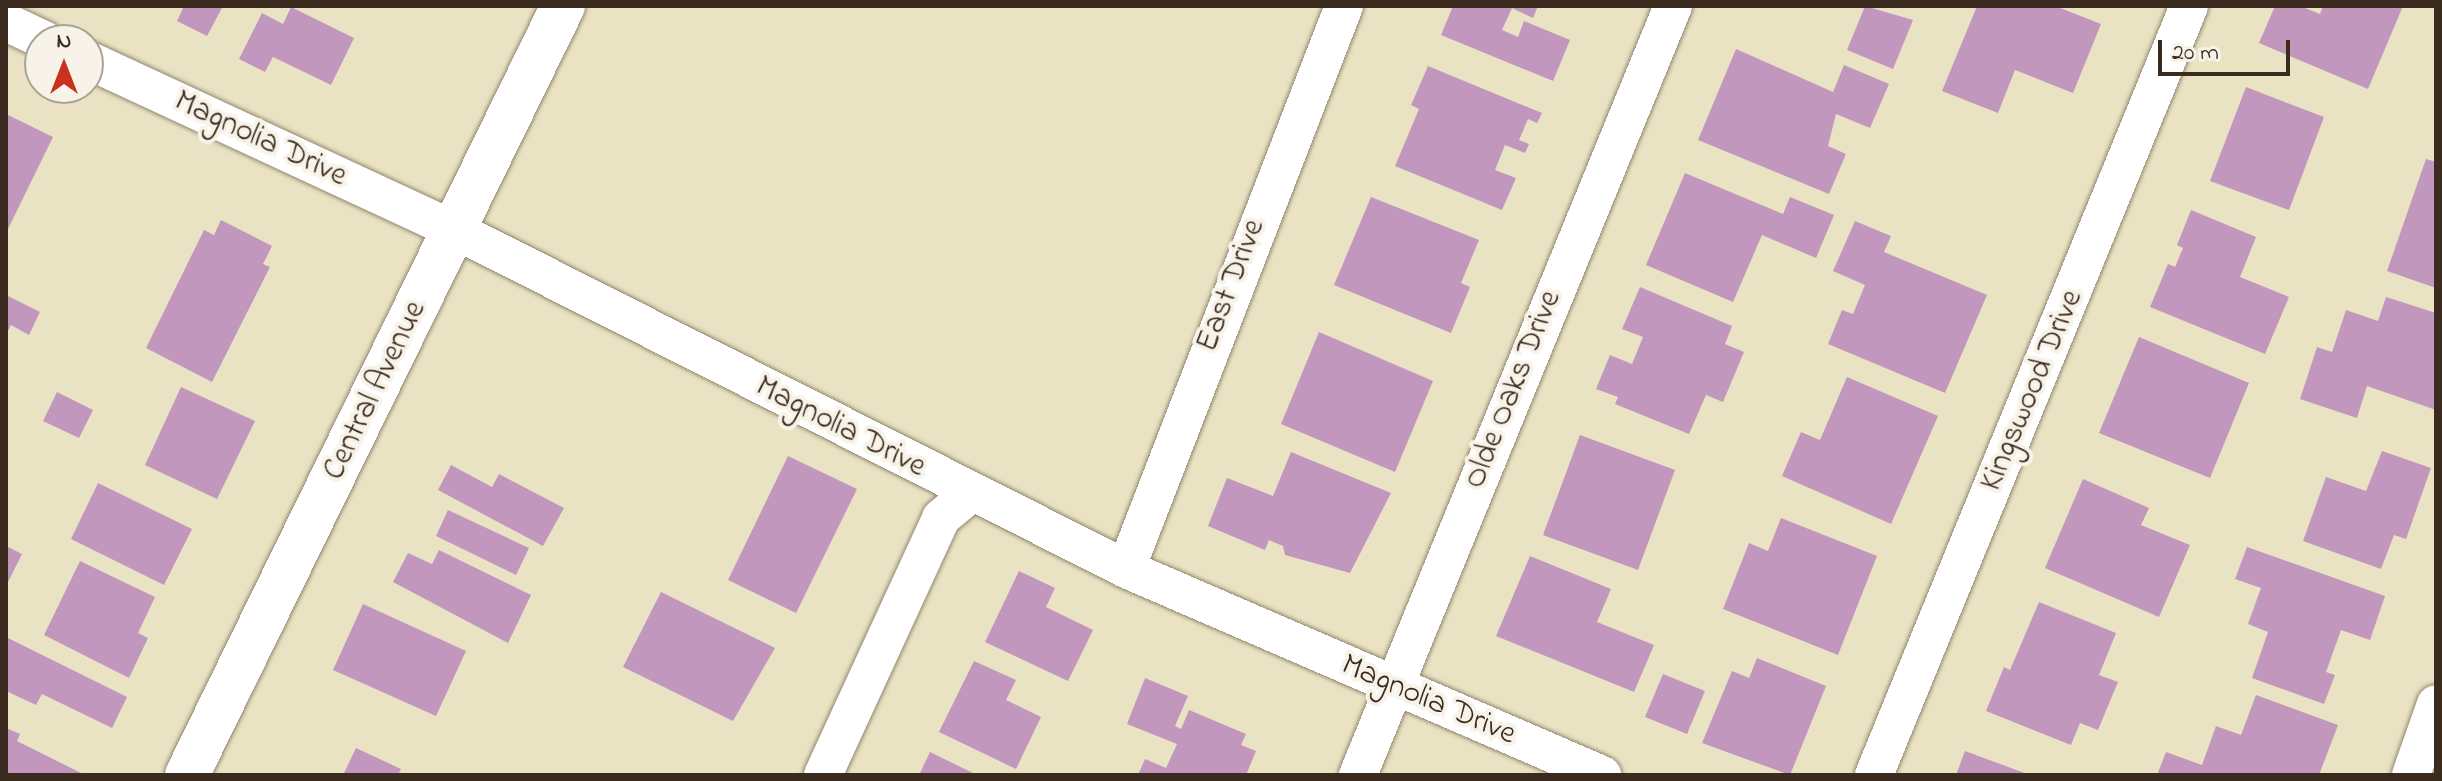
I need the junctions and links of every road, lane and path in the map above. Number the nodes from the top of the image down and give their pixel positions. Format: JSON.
{"nodes":[{"id":1,"x":563,"y":6,"type":"edge"},
{"id":2,"x":1344,"y":6,"type":"edge"},
{"id":3,"x":1673,"y":6,"type":"edge"},
{"id":4,"x":2189,"y":6,"type":"edge"},
{"id":5,"x":104,"y":67,"type":"edge"},
{"id":6,"x":455,"y":230,"type":"junction"},
{"id":7,"x":970,"y":494,"type":"junction"},
{"id":8,"x":1126,"y":569,"type":"junction"},
{"id":9,"x":1392,"y":687,"type":"junction"},
{"id":10,"x":2436,"y":704,"type":"edge"},
{"id":11,"x":187,"y":775,"type":"edge"},
{"id":12,"x":823,"y":775,"type":"edge"},
{"id":13,"x":1358,"y":775,"type":"edge"},
{"id":14,"x":1602,"y":775,"type":"edge"},
{"id":15,"x":1874,"y":775,"type":"edge"},
{"id":16,"x":2411,"y":775,"type":"edge"}],
"edges":[{"from":1,"to":6,"type":"street","name":"Central Avenue"},
{"from":2,"to":8,"type":"street","name":"East Drive"},
{"from":3,"to":9,"type":"street","name":"Olde Oaks Drive"},
{"from":4,"to":15,"type":"street","name":"Kingswood Drive"},
{"from":5,"to":6,"type":"street","name":"Magnolia Drive"},
{"from":6,"to":7,"type":"street","name":"Magnolia Drive"},
{"from":6,"to":11,"type":"street","name":"Central Avenue"},
{"from":7,"to":8,"type":"street","name":"Magnolia Drive"},
{"from":7,"to":12,"type":"street"},
{"from":8,"to":9,"type":"street","name":"Magnolia Drive"},
{"from":9,"to":13,"type":"street","name":"Olde Oaks Drive"},
{"from":9,"to":14,"type":"street","name":"Magnolia Drive"},
{"from":10,"to":16,"type":"street"}]}
